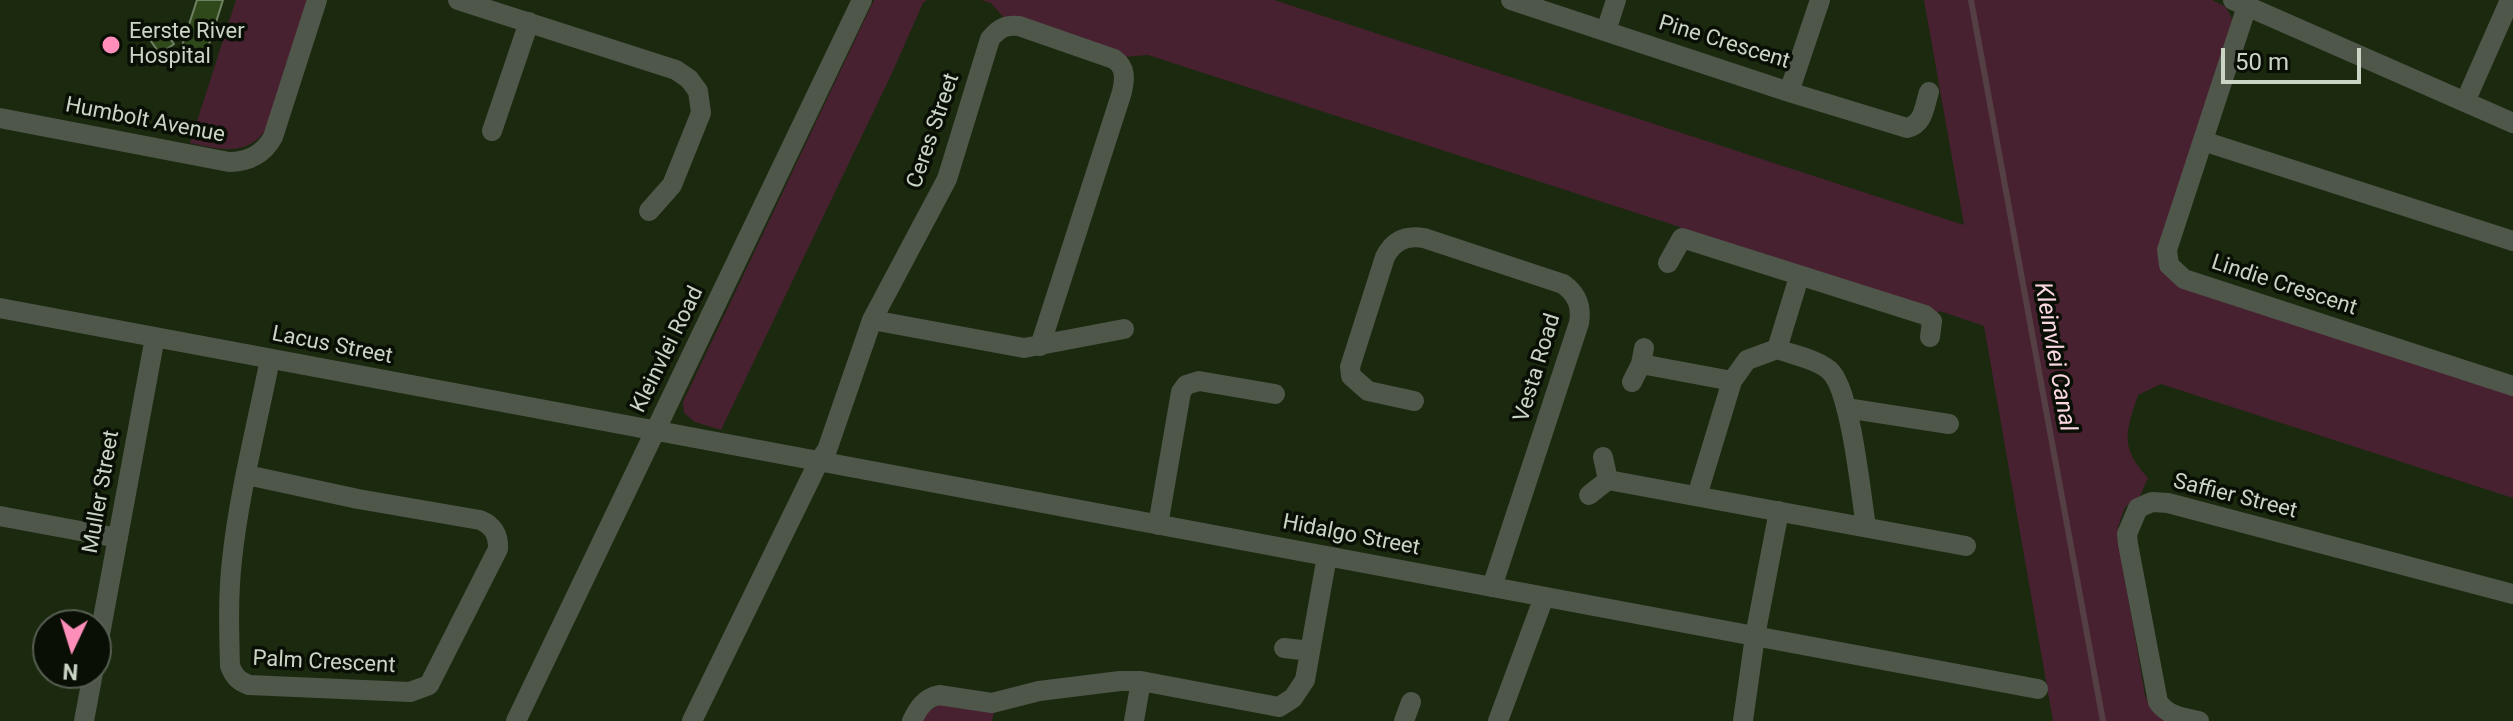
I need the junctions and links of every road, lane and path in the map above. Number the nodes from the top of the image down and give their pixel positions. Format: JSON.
{"nodes":[{"id":1,"x":317,"y":0,"type":"edge"},
{"id":2,"x":458,"y":0,"type":"edge"},
{"id":3,"x":862,"y":0,"type":"edge"},
{"id":4,"x":1511,"y":0,"type":"edge"},
{"id":5,"x":1616,"y":0,"type":"edge"},
{"id":6,"x":1820,"y":0,"type":"edge"},
{"id":7,"x":2510,"y":0,"type":"edge"},
{"id":8,"x":2240,"y":3,"type":"edge"},
{"id":9,"x":529,"y":22,"type":"junction"},
{"id":10,"x":1606,"y":31,"type":"junction"},
{"id":11,"x":1789,"y":92,"type":"junction"},
{"id":12,"x":1929,"y":92,"type":"dead end"},
{"id":13,"x":2465,"y":102,"type":"junction"},
{"id":14,"x":0,"y":118,"type":"edge"},
{"id":15,"x":2513,"y":123,"type":"edge"},
{"id":16,"x":492,"y":131,"type":"dead end"},
{"id":17,"x":2203,"y":141,"type":"junction"},
{"id":18,"x":649,"y":211,"type":"dead end"},
{"id":19,"x":2513,"y":241,"type":"edge"},
{"id":20,"x":1668,"y":263,"type":"dead end"},
{"id":21,"x":1799,"y":277,"type":"junction"},
{"id":22,"x":0,"y":308,"type":"edge"},
{"id":23,"x":872,"y":320,"type":"junction"},
{"id":24,"x":1124,"y":329,"type":"dead end"},
{"id":25,"x":155,"y":337,"type":"junction"},
{"id":26,"x":1930,"y":337,"type":"dead end"},
{"id":27,"x":1040,"y":346,"type":"junction"},
{"id":28,"x":1777,"y":349,"type":"junction"},
{"id":29,"x":270,"y":359,"type":"junction"},
{"id":30,"x":1639,"y":365,"type":"dead end"},
{"id":31,"x":1732,"y":381,"type":"junction"},
{"id":32,"x":2513,"y":386,"type":"edge"},
{"id":33,"x":1275,"y":394,"type":"dead end"},
{"id":34,"x":1414,"y":401,"type":"dead end"},
{"id":35,"x":1846,"y":408,"type":"junction"},
{"id":36,"x":1949,"y":424,"type":"dead end"},
{"id":37,"x":656,"y":431,"type":"junction"},
{"id":38,"x":1603,"y":457,"type":"dead end"},
{"id":39,"x":819,"y":461,"type":"junction"},
{"id":40,"x":247,"y":475,"type":"junction"},
{"id":41,"x":1608,"y":480,"type":"junction"},
{"id":42,"x":1589,"y":495,"type":"dead end"},
{"id":43,"x":1697,"y":496,"type":"junction"},
{"id":44,"x":1779,"y":511,"type":"junction"},
{"id":45,"x":0,"y":516,"type":"edge"},
{"id":46,"x":1158,"y":525,"type":"junction"},
{"id":47,"x":1866,"y":527,"type":"junction"},
{"id":48,"x":118,"y":538,"type":"junction"},
{"id":49,"x":1966,"y":546,"type":"dead end"},
{"id":50,"x":1327,"y":556,"type":"junction"},
{"id":51,"x":1492,"y":587,"type":"junction"},
{"id":52,"x":2513,"y":594,"type":"edge"},
{"id":53,"x":1544,"y":597,"type":"junction"},
{"id":54,"x":105,"y":609,"type":"edge"},
{"id":55,"x":1755,"y":636,"type":"junction"},
{"id":56,"x":1284,"y":648,"type":"dead end"},
{"id":57,"x":1310,"y":651,"type":"junction"},
{"id":58,"x":1141,"y":681,"type":"junction"},
{"id":59,"x":90,"y":689,"type":"edge"},
{"id":60,"x":2038,"y":689,"type":"dead end"},
{"id":61,"x":1279,"y":714,"type":"edge"},
{"id":62,"x":84,"y":721,"type":"edge"},
{"id":63,"x":516,"y":721,"type":"edge"},
{"id":64,"x":692,"y":721,"type":"edge"},
{"id":65,"x":912,"y":721,"type":"edge"},
{"id":66,"x":1134,"y":721,"type":"edge"},
{"id":67,"x":1498,"y":721,"type":"edge"},
{"id":68,"x":1743,"y":721,"type":"edge"},
{"id":69,"x":2199,"y":721,"type":"edge"}],
"edges":[{"from":1,"to":14,"type":"street","name":"Humbolt Avenue"},
{"from":2,"to":9,"type":"street"},
{"from":3,"to":37,"type":"street","name":"Kleinvlei Road"},
{"from":4,"to":10,"type":"street","name":"Pine Crescent"},
{"from":5,"to":10,"type":"street"},
{"from":6,"to":11,"type":"street","name":"Pine Crescent"},
{"from":7,"to":13,"type":"street"},
{"from":8,"to":13,"type":"street"},
{"from":8,"to":17,"type":"street","name":"Lindie Crescent"},
{"from":9,"to":16,"type":"street"},
{"from":9,"to":18,"type":"street"},
{"from":10,"to":11,"type":"street","name":"Pine Crescent"},
{"from":11,"to":12,"type":"street"},
{"from":13,"to":15,"type":"street"},
{"from":17,"to":19,"type":"street"},
{"from":17,"to":32,"type":"street","name":"Lindie Crescent"},
{"from":20,"to":21,"type":"street"},
{"from":21,"to":26,"type":"street"},
{"from":21,"to":28,"type":"street"},
{"from":22,"to":25,"type":"street","name":"Lacus Street"},
{"from":23,"to":27,"type":"street"},
{"from":23,"to":27,"type":"street","name":"Ceres Street"},
{"from":23,"to":39,"type":"street","name":"Ceres Street"},
{"from":24,"to":27,"type":"street"},
{"from":25,"to":29,"type":"street","name":"Lacus Street"},
{"from":25,"to":48,"type":"street","name":"Muller Street"},
{"from":28,"to":31,"type":"street"},
{"from":28,"to":35,"type":"street"},
{"from":29,"to":37,"type":"street","name":"Lacus Street"},
{"from":29,"to":40,"type":"street","name":"Palm Crescent"},
{"from":30,"to":31,"type":"street"},
{"from":31,"to":43,"type":"street"},
{"from":33,"to":46,"type":"street"},
{"from":34,"to":51,"type":"street","name":"Vesta Road"},
{"from":35,"to":36,"type":"street"},
{"from":35,"to":47,"type":"street"},
{"from":37,"to":39,"type":"street","name":"Hidalgo Street"},
{"from":37,"to":63,"type":"street","name":"Kleinvlei Road"},
{"from":38,"to":41,"type":"street"},
{"from":39,"to":46,"type":"street","name":"Hidalgo Street"},
{"from":39,"to":64,"type":"street","name":"Ceres Street"},
{"from":40,"to":40,"type":"street","name":"Palm Crescent"},
{"from":41,"to":42,"type":"street"},
{"from":41,"to":43,"type":"street"},
{"from":43,"to":44,"type":"street"},
{"from":44,"to":47,"type":"street"},
{"from":44,"to":55,"type":"street"},
{"from":45,"to":48,"type":"street"},
{"from":46,"to":50,"type":"street","name":"Hidalgo Street"},
{"from":47,"to":49,"type":"street"},
{"from":48,"to":54,"type":"street","name":"Muller Street"},
{"from":50,"to":51,"type":"street","name":"Hidalgo Street"},
{"from":50,"to":57,"type":"street"},
{"from":51,"to":53,"type":"street","name":"Hidalgo Street"},
{"from":52,"to":69,"type":"street","name":"Saffier Street"},
{"from":53,"to":55,"type":"street","name":"Hidalgo Street"},
{"from":53,"to":67,"type":"street"},
{"from":55,"to":60,"type":"street","name":"Hidalgo Street"},
{"from":55,"to":68,"type":"street"},
{"from":56,"to":57,"type":"street"},
{"from":57,"to":61,"type":"street"},
{"from":58,"to":61,"type":"street"},
{"from":58,"to":65,"type":"street"},
{"from":58,"to":66,"type":"street"},
{"from":59,"to":62,"type":"street"}]}
